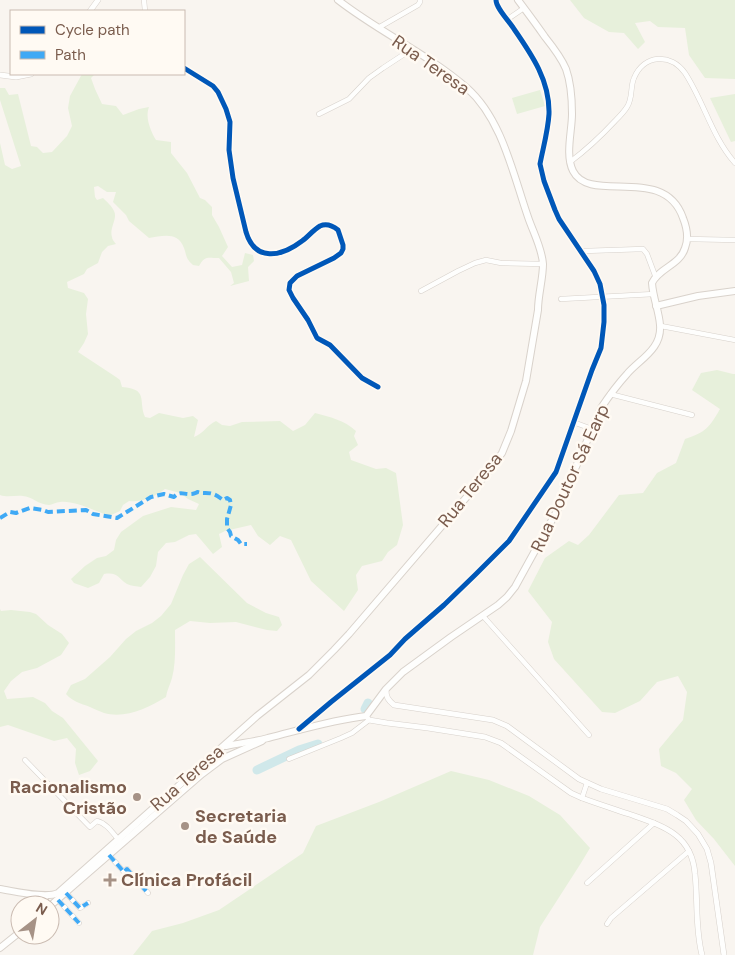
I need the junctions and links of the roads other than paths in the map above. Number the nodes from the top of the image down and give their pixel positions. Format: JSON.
{"nodes":[{"id":1,"x":338,"y":0,"type":"edge"},
{"id":2,"x":420,"y":0,"type":"edge"},
{"id":3,"x":496,"y":0,"type":"edge"},
{"id":4,"x":518,"y":0,"type":"edge"},
{"id":5,"x":524,"y":8,"type":"junction"},
{"id":6,"x":508,"y":20,"type":"junction"},
{"id":7,"x":378,"y":28,"type":"junction"},
{"id":8,"x":412,"y":50,"type":"junction"},
{"id":9,"x":185,"y":69,"type":"edge"},
{"id":10,"x":0,"y":74,"type":"edge"},
{"id":11,"x":24,"y":75,"type":"edge"},
{"id":12,"x":319,"y":114,"type":"dead end"},
{"id":13,"x":570,"y":162,"type":"junction"},
{"id":14,"x":735,"y":163,"type":"edge"},
{"id":15,"x":688,"y":239,"type":"junction"},
{"id":16,"x":735,"y":240,"type":"edge"},
{"id":17,"x":584,"y":251,"type":"dead end"},
{"id":18,"x":543,"y":264,"type":"junction"},
{"id":19,"x":656,"y":278,"type":"junction"},
{"id":20,"x":421,"y":291,"type":"dead end"},
{"id":21,"x":735,"y":291,"type":"edge"},
{"id":22,"x":650,"y":295,"type":"junction"},
{"id":23,"x":602,"y":297,"type":"junction"},
{"id":24,"x":561,"y":299,"type":"dead end"},
{"id":25,"x":656,"y":306,"type":"junction"},
{"id":26,"x":661,"y":326,"type":"junction"},
{"id":27,"x":735,"y":340,"type":"edge"},
{"id":28,"x":378,"y":387,"type":"dead end"},
{"id":29,"x":610,"y":394,"type":"junction"},
{"id":30,"x":692,"y":415,"type":"dead end"},
{"id":31,"x":573,"y":422,"type":"junction"},
{"id":32,"x":592,"y":429,"type":"junction"},
{"id":33,"x":483,"y":616,"type":"junction"},
{"id":34,"x":386,"y":689,"type":"junction"},
{"id":35,"x":376,"y":701,"type":"junction"},
{"id":36,"x":394,"y":705,"type":"junction"},
{"id":37,"x":368,"y":718,"type":"junction"},
{"id":38,"x":299,"y":730,"type":"junction"},
{"id":39,"x":589,"y":735,"type":"dead end"},
{"id":40,"x":266,"y":739,"type":"junction"},
{"id":41,"x":224,"y":746,"type":"junction"},
{"id":42,"x":217,"y":753,"type":"junction"},
{"id":43,"x":222,"y":759,"type":"junction"},
{"id":44,"x":289,"y":759,"type":"dead end"},
{"id":45,"x":25,"y":760,"type":"dead end"},
{"id":46,"x":587,"y":783,"type":"junction"},
{"id":47,"x":582,"y":798,"type":"junction"},
{"id":48,"x":654,"y":823,"type":"junction"},
{"id":49,"x":118,"y":839,"type":"junction"},
{"id":50,"x":688,"y":851,"type":"junction"},
{"id":51,"x":109,"y":855,"type":"junction"},
{"id":52,"x":587,"y":883,"type":"dead end"},
{"id":53,"x":0,"y":889,"type":"edge"},
{"id":54,"x":66,"y":893,"type":"junction"},
{"id":55,"x":148,"y":893,"type":"dead end"},
{"id":56,"x":37,"y":895,"type":"edge"},
{"id":57,"x":55,"y":895,"type":"edge"},
{"id":58,"x":60,"y":898,"type":"edge"},
{"id":59,"x":60,"y":902,"type":"edge"},
{"id":60,"x":88,"y":903,"type":"dead end"},
{"id":61,"x":79,"y":924,"type":"dead end"},
{"id":62,"x":607,"y":924,"type":"dead end"},
{"id":63,"x":10,"y":940,"type":"edge"},
{"id":64,"x":0,"y":948,"type":"edge"},
{"id":65,"x":702,"y":955,"type":"edge"},
{"id":66,"x":724,"y":955,"type":"edge"}],
"edges":[{"from":1,"to":7,"type":"main road","name":"Rua Teresa"},
{"from":2,"to":7,"type":"street"},
{"from":3,"to":6,"type":"street"},
{"from":4,"to":5,"type":"main road"},
{"from":5,"to":6,"type":"street"},
{"from":5,"to":13,"type":"main road"},
{"from":6,"to":23,"type":"street"},
{"from":7,"to":8,"type":"main road","name":"Rua Teresa"},
{"from":8,"to":12,"type":"street"},
{"from":8,"to":18,"type":"main road","name":"Rua Teresa"},
{"from":9,"to":28,"type":"street"},
{"from":10,"to":11,"type":"street"},
{"from":13,"to":14,"type":"street"},
{"from":13,"to":15,"type":"main road"},
{"from":15,"to":16,"type":"street"},
{"from":15,"to":19,"type":"main road"},
{"from":17,"to":19,"type":"street"},
{"from":18,"to":20,"type":"street"},
{"from":18,"to":41,"type":"main road","name":"Rua Teresa"},
{"from":19,"to":22,"type":"main road"},
{"from":21,"to":25,"type":"main road"},
{"from":22,"to":23,"type":"street"},
{"from":22,"to":25,"type":"main road"},
{"from":23,"to":24,"type":"street"},
{"from":23,"to":31,"type":"street"},
{"from":25,"to":26,"type":"main road"},
{"from":26,"to":27,"type":"street"},
{"from":26,"to":29,"type":"main road","name":"Rua Doutor Sá Earp"},
{"from":29,"to":30,"type":"street"},
{"from":29,"to":32,"type":"main road","name":"Rua Doutor Sá Earp"},
{"from":31,"to":32,"type":"street"},
{"from":31,"to":38,"type":"street"},
{"from":32,"to":33,"type":"main road","name":"Rua Doutor Sá Earp"},
{"from":33,"to":34,"type":"main road","name":"Rua Doutor Sá Earp"},
{"from":33,"to":39,"type":"street"},
{"from":34,"to":35,"type":"main road","name":"Rua Doutor Sá Earp"},
{"from":34,"to":36,"type":"street"},
{"from":35,"to":36,"type":"street"},
{"from":35,"to":37,"type":"main road","name":"Rua Doutor Sá Earp"},
{"from":36,"to":46,"type":"street"},
{"from":37,"to":38,"type":"main road"},
{"from":37,"to":44,"type":"street"},
{"from":37,"to":47,"type":"street"},
{"from":38,"to":40,"type":"main road"},
{"from":40,"to":41,"type":"main road"},
{"from":40,"to":43,"type":"main road","name":"Rua Teresa"},
{"from":41,"to":42,"type":"main road","name":"Rua Teresa"},
{"from":42,"to":43,"type":"main road"},
{"from":42,"to":49,"type":"main road","name":"Rua Teresa"},
{"from":43,"to":51,"type":"main road","name":"Rua Teresa"},
{"from":45,"to":49,"type":"street"},
{"from":46,"to":47,"type":"street"},
{"from":46,"to":66,"type":"street"},
{"from":47,"to":48,"type":"street"},
{"from":48,"to":50,"type":"street"},
{"from":48,"to":52,"type":"street"},
{"from":49,"to":57,"type":"main road","name":"Rua Teresa"},
{"from":50,"to":62,"type":"street"},
{"from":50,"to":65,"type":"street"},
{"from":51,"to":54,"type":"main road","name":"Rua Teresa"},
{"from":51,"to":55,"type":"street"},
{"from":53,"to":56,"type":"main road"},
{"from":54,"to":58,"type":"main road","name":"Rua Teresa"},
{"from":54,"to":60,"type":"street"},
{"from":59,"to":61,"type":"street"},
{"from":63,"to":64,"type":"main road"}]}
